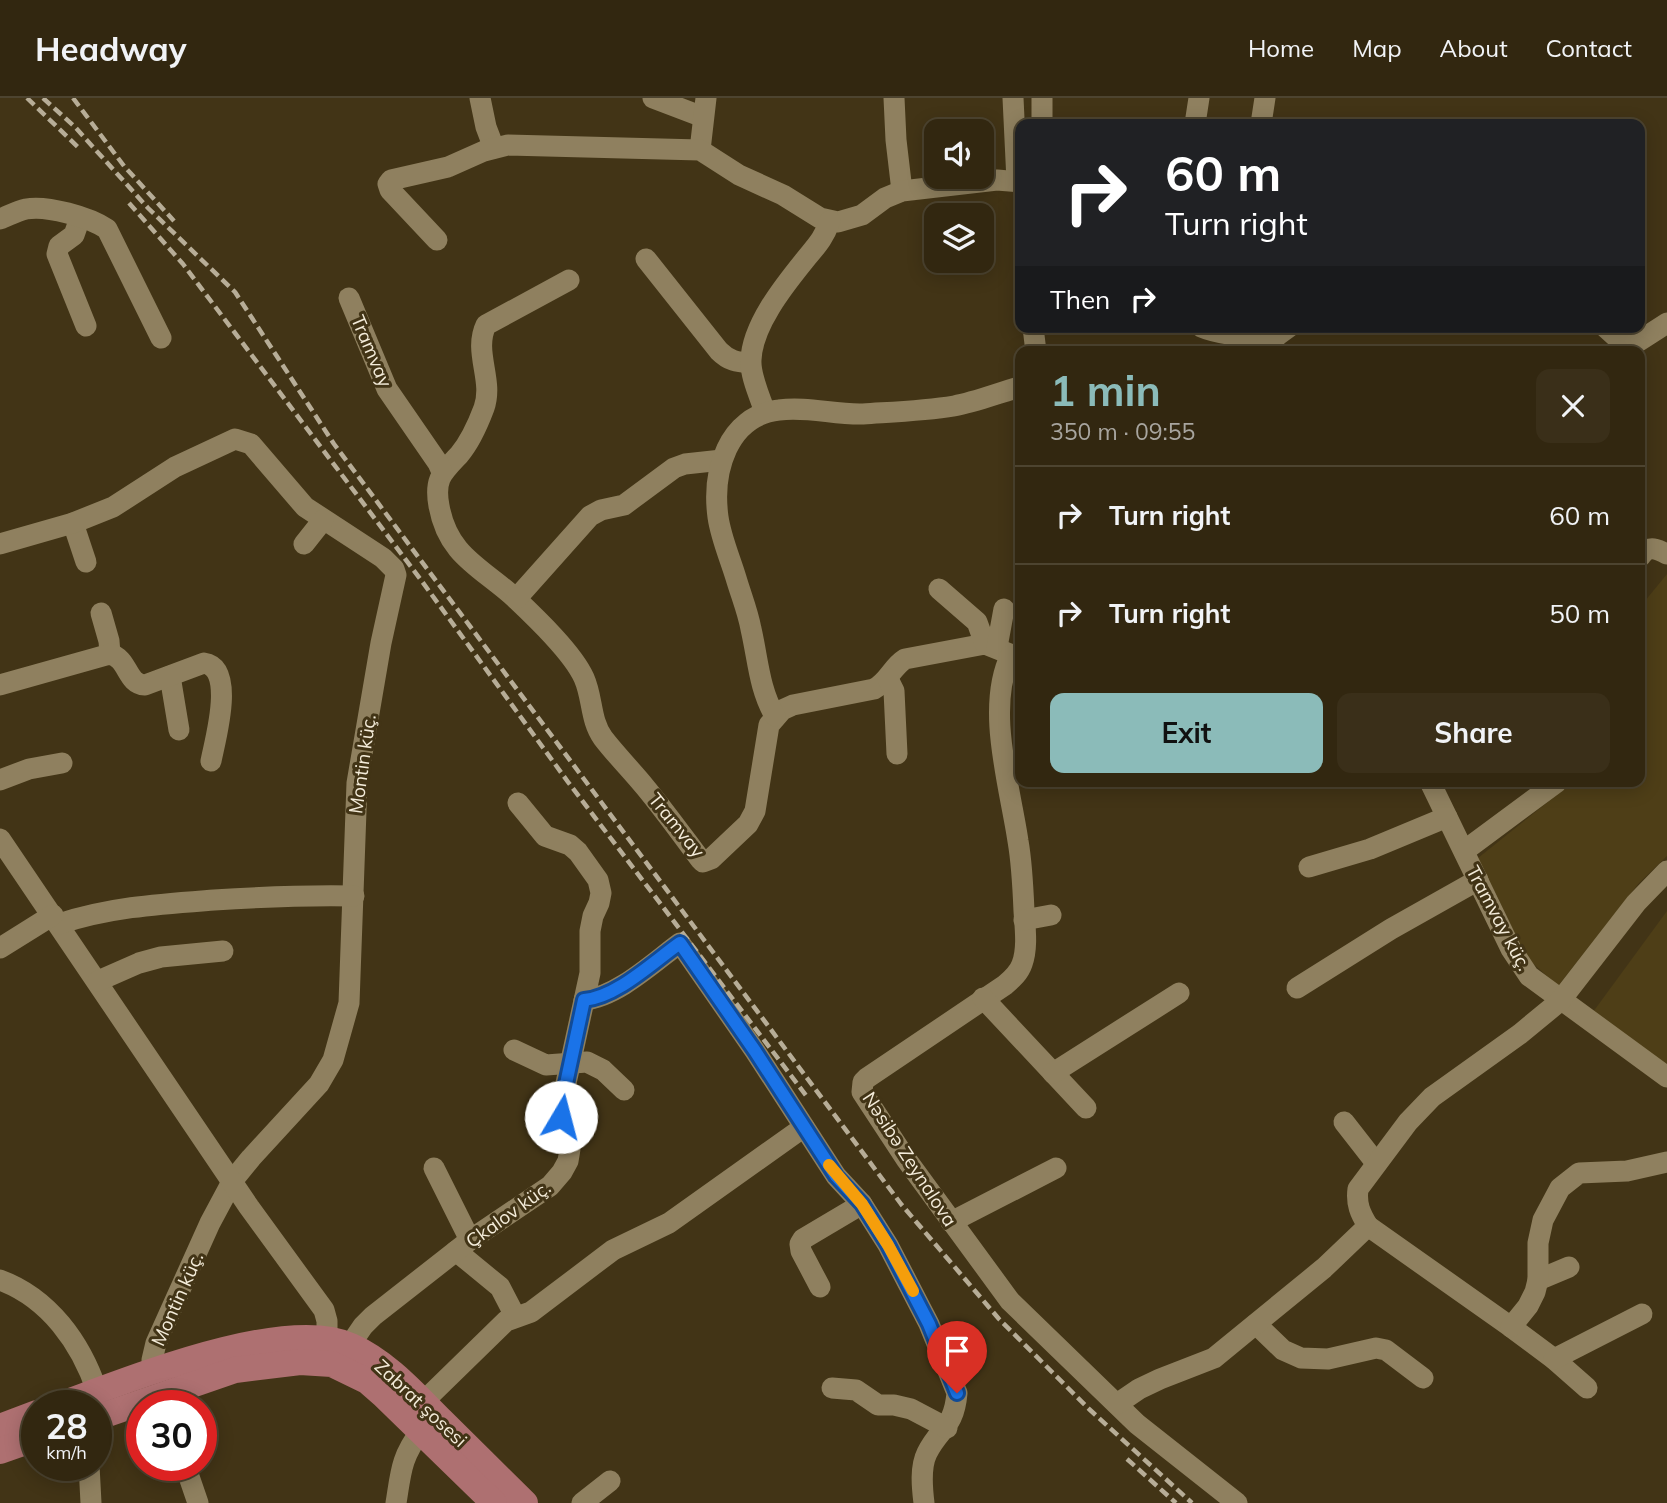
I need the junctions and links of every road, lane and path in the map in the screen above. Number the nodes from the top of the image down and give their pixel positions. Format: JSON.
{"nodes":[{"id":1,"x":480,"y":98,"type":"edge"},
{"id":2,"x":653,"y":98,"type":"edge"},
{"id":3,"x":894,"y":98,"type":"edge"},
{"id":4,"x":1013,"y":98,"type":"edge"},
{"id":5,"x":1042,"y":98,"type":"edge"},
{"id":6,"x":1199,"y":98,"type":"edge"},
{"id":7,"x":1265,"y":98,"type":"edge"},
{"id":8,"x":704,"y":107,"type":"edge"},
{"id":9,"x":1042,"y":119,"type":"edge"},
{"id":10,"x":1196,"y":119,"type":"edge"},
{"id":11,"x":1262,"y":119,"type":"edge"},
{"id":12,"x":1015,"y":131,"type":"edge"},
{"id":13,"x":494,"y":148,"type":"junction"},
{"id":14,"x":700,"y":149,"type":"junction"},
{"id":15,"x":1015,"y":181,"type":"edge"},
{"id":16,"x":902,"y":191,"type":"junction"},
{"id":17,"x":80,"y":218,"type":"junction"},
{"id":18,"x":0,"y":219,"type":"edge"},
{"id":19,"x":830,"y":221,"type":"junction"},
{"id":20,"x":437,"y":240,"type":"dead end"},
{"id":21,"x":646,"y":260,"type":"dead end"},
{"id":22,"x":569,"y":280,"type":"dead end"},
{"id":23,"x":349,"y":298,"type":"dead end"},
{"id":24,"x":1667,"y":323,"type":"edge"},
{"id":25,"x":86,"y":326,"type":"dead end"},
{"id":26,"x":1205,"y":337,"type":"edge"},
{"id":27,"x":161,"y":338,"type":"dead end"},
{"id":28,"x":1271,"y":346,"type":"edge"},
{"id":29,"x":1629,"y":346,"type":"edge"},
{"id":30,"x":750,"y":363,"type":"junction"},
{"id":31,"x":1015,"y":388,"type":"edge"},
{"id":32,"x":765,"y":412,"type":"junction"},
{"id":33,"x":722,"y":460,"type":"junction"},
{"id":34,"x":442,"y":472,"type":"junction"},
{"id":35,"x":323,"y":520,"type":"junction"},
{"id":36,"x":73,"y":523,"type":"junction"},
{"id":37,"x":0,"y":544,"type":"edge"},
{"id":38,"x":304,"y":544,"type":"dead end"},
{"id":39,"x":1645,"y":552,"type":"edge"},
{"id":40,"x":1667,"y":554,"type":"edge"},
{"id":41,"x":86,"y":562,"type":"dead end"},
{"id":42,"x":939,"y":589,"type":"dead end"},
{"id":43,"x":516,"y":599,"type":"junction"},
{"id":44,"x":1004,"y":609,"type":"dead end"},
{"id":45,"x":101,"y":613,"type":"dead end"},
{"id":46,"x":1003,"y":651,"type":"edge"},
{"id":47,"x":110,"y":653,"type":"junction"},
{"id":48,"x":170,"y":676,"type":"junction"},
{"id":49,"x":888,"y":679,"type":"junction"},
{"id":50,"x":0,"y":685,"type":"edge"},
{"id":51,"x":775,"y":716,"type":"junction"},
{"id":52,"x":179,"y":730,"type":"dead end"},
{"id":53,"x":897,"y":754,"type":"dead end"},
{"id":54,"x":211,"y":761,"type":"dead end"},
{"id":55,"x":62,"y":763,"type":"dead end"},
{"id":56,"x":0,"y":780,"type":"edge"},
{"id":57,"x":1432,"y":787,"type":"edge"},
{"id":58,"x":1550,"y":787,"type":"edge"},
{"id":59,"x":518,"y":803,"type":"dead end"},
{"id":60,"x":1447,"y":817,"type":"junction"},
{"id":61,"x":0,"y":839,"type":"edge"},
{"id":62,"x":1464,"y":851,"type":"junction"},
{"id":63,"x":1309,"y":867,"type":"dead end"},
{"id":64,"x":1667,"y":872,"type":"edge"},
{"id":65,"x":1478,"y":880,"type":"junction"},
{"id":66,"x":354,"y":896,"type":"junction"},
{"id":67,"x":1051,"y":915,"type":"dead end"},
{"id":68,"x":56,"y":919,"type":"junction"},
{"id":69,"x":1024,"y":920,"type":"junction"},
{"id":70,"x":0,"y":948,"type":"edge"},
{"id":71,"x":223,"y":951,"type":"dead end"},
{"id":72,"x":98,"y":981,"type":"junction"},
{"id":73,"x":1297,"y":988,"type":"dead end"},
{"id":74,"x":1179,"y":993,"type":"dead end"},
{"id":75,"x":983,"y":998,"type":"junction"},
{"id":76,"x":584,"y":1000,"type":"junction"},
{"id":77,"x":1560,"y":1001,"type":"junction"},
{"id":78,"x":514,"y":1050,"type":"dead end"},
{"id":79,"x":571,"y":1062,"type":"junction"},
{"id":80,"x":1053,"y":1073,"type":"junction"},
{"id":81,"x":1667,"y":1077,"type":"edge"},
{"id":82,"x":624,"y":1090,"type":"dead end"},
{"id":83,"x":1086,"y":1108,"type":"dead end"},
{"id":84,"x":1344,"y":1122,"type":"dead end"},
{"id":85,"x":804,"y":1127,"type":"junction"},
{"id":86,"x":1667,"y":1162,"type":"edge"},
{"id":87,"x":1376,"y":1163,"type":"junction"},
{"id":88,"x":434,"y":1168,"type":"dead end"},
{"id":89,"x":1056,"y":1168,"type":"dead end"},
{"id":90,"x":233,"y":1181,"type":"junction"},
{"id":91,"x":862,"y":1204,"type":"junction"},
{"id":92,"x":951,"y":1222,"type":"junction"},
{"id":93,"x":1368,"y":1226,"type":"junction"},
{"id":94,"x":463,"y":1246,"type":"junction"},
{"id":95,"x":1569,"y":1267,"type":"dead end"},
{"id":96,"x":0,"y":1280,"type":"edge"},
{"id":97,"x":1538,"y":1280,"type":"junction"},
{"id":98,"x":820,"y":1287,"type":"dead end"},
{"id":99,"x":1642,"y":1314,"type":"dead end"},
{"id":100,"x":514,"y":1316,"type":"junction"},
{"id":101,"x":1256,"y":1324,"type":"junction"},
{"id":102,"x":1511,"y":1327,"type":"junction"},
{"id":103,"x":339,"y":1341,"type":"junction"},
{"id":104,"x":1554,"y":1359,"type":"junction"},
{"id":105,"x":1423,"y":1378,"type":"dead end"},
{"id":106,"x":832,"y":1388,"type":"dead end"},
{"id":107,"x":1587,"y":1388,"type":"dead end"},
{"id":108,"x":97,"y":1390,"type":"edge"},
{"id":109,"x":160,"y":1390,"type":"edge"},
{"id":110,"x":162,"y":1390,"type":"edge"},
{"id":111,"x":164,"y":1390,"type":"edge"},
{"id":112,"x":423,"y":1402,"type":"junction"},
{"id":113,"x":1117,"y":1404,"type":"junction"},
{"id":114,"x":21,"y":1419,"type":"edge"},
{"id":115,"x":0,"y":1426,"type":"edge"},
{"id":116,"x":947,"y":1428,"type":"junction"},
{"id":117,"x":421,"y":1432,"type":"junction"},
{"id":118,"x":21,"y":1444,"type":"edge"},
{"id":119,"x":0,"y":1451,"type":"edge"},
{"id":120,"x":90,"y":1481,"type":"edge"},
{"id":121,"x":190,"y":1481,"type":"edge"},
{"id":122,"x":610,"y":1481,"type":"dead end"},
{"id":123,"x":91,"y":1503,"type":"edge"},
{"id":124,"x":198,"y":1503,"type":"edge"},
{"id":125,"x":396,"y":1503,"type":"edge"},
{"id":126,"x":494,"y":1503,"type":"edge"},
{"id":127,"x":525,"y":1503,"type":"edge"},
{"id":128,"x":582,"y":1503,"type":"edge"},
{"id":129,"x":924,"y":1503,"type":"edge"},
{"id":130,"x":1237,"y":1503,"type":"edge"}],
"edges":[{"from":1,"to":13,"type":"street"},
{"from":2,"to":8,"type":"street"},
{"from":3,"to":16,"type":"street"},
{"from":4,"to":12,"type":"street"},
{"from":5,"to":9,"type":"street"},
{"from":6,"to":10,"type":"street"},
{"from":7,"to":11,"type":"street"},
{"from":8,"to":14,"type":"street"},
{"from":13,"to":14,"type":"street"},
{"from":13,"to":20,"type":"street"},
{"from":14,"to":19,"type":"street"},
{"from":15,"to":16,"type":"street"},
{"from":16,"to":19,"type":"street"},
{"from":17,"to":18,"type":"street"},
{"from":17,"to":25,"type":"street"},
{"from":17,"to":27,"type":"street"},
{"from":19,"to":30,"type":"street"},
{"from":21,"to":30,"type":"street"},
{"from":22,"to":34,"type":"street"},
{"from":23,"to":34,"type":"street","name":"Tramvay"},
{"from":24,"to":29,"type":"street"},
{"from":26,"to":28,"type":"street"},
{"from":30,"to":32,"type":"street"},
{"from":31,"to":32,"type":"street"},
{"from":32,"to":33,"type":"street"},
{"from":33,"to":43,"type":"street"},
{"from":33,"to":51,"type":"street"},
{"from":34,"to":43,"type":"street","name":"Tramvay"},
{"from":35,"to":36,"type":"street","name":"Montin küç."},
{"from":35,"to":38,"type":"street"},
{"from":35,"to":66,"type":"street","name":"Montin küç."},
{"from":36,"to":37,"type":"street","name":"Montin küç."},
{"from":36,"to":41,"type":"street"},
{"from":39,"to":40,"type":"street"},
{"from":42,"to":46,"type":"street"},
{"from":43,"to":51,"type":"street","name":"Tramvay"},
{"from":44,"to":46,"type":"street","name":"Nəsibə Zeynalova"},
{"from":45,"to":47,"type":"street"},
{"from":46,"to":49,"type":"street"},
{"from":46,"to":69,"type":"street","name":"Nəsibə Zeynalova"},
{"from":47,"to":48,"type":"street"},
{"from":47,"to":50,"type":"street"},
{"from":48,"to":52,"type":"street"},
{"from":48,"to":54,"type":"street"},
{"from":49,"to":51,"type":"street"},
{"from":49,"to":53,"type":"street"},
{"from":55,"to":56,"type":"street"},
{"from":57,"to":60,"type":"street","name":"Tramvay küç."},
{"from":58,"to":62,"type":"street"},
{"from":59,"to":76,"type":"street","name":"Çkalov küç."},
{"from":60,"to":62,"type":"street","name":"Tramvay küç."},
{"from":60,"to":63,"type":"street"},
{"from":61,"to":68,"type":"street"},
{"from":62,"to":65,"type":"street","name":"Tramvay küç."},
{"from":64,"to":77,"type":"street"},
{"from":65,"to":73,"type":"street"},
{"from":65,"to":77,"type":"street","name":"Tramvay küç."},
{"from":66,"to":68,"type":"street"},
{"from":66,"to":90,"type":"street","name":"Montin küç."},
{"from":67,"to":69,"type":"street"},
{"from":68,"to":70,"type":"street"},
{"from":68,"to":72,"type":"street"},
{"from":69,"to":75,"type":"street","name":"Nəsibə Zeynalova"},
{"from":71,"to":72,"type":"street"},
{"from":72,"to":90,"type":"street"},
{"from":74,"to":80,"type":"street"},
{"from":75,"to":80,"type":"street"},
{"from":75,"to":92,"type":"street","name":"Nəsibə Zeynalova"},
{"from":76,"to":79,"type":"street","name":"Çkalov küç."},
{"from":76,"to":85,"type":"street"},
{"from":77,"to":81,"type":"street","name":"Tramvay küç."},
{"from":77,"to":87,"type":"street"},
{"from":78,"to":79,"type":"street"},
{"from":79,"to":82,"type":"street"},
{"from":79,"to":94,"type":"street","name":"Çkalov küç."},
{"from":80,"to":83,"type":"street"},
{"from":84,"to":87,"type":"street"},
{"from":85,"to":91,"type":"street"},
{"from":85,"to":100,"type":"street"},
{"from":86,"to":97,"type":"street"},
{"from":87,"to":93,"type":"street"},
{"from":88,"to":94,"type":"street"},
{"from":89,"to":92,"type":"street"},
{"from":90,"to":103,"type":"street"},
{"from":90,"to":109,"type":"street","name":"Montin küç."},
{"from":91,"to":98,"type":"street"},
{"from":91,"to":116,"type":"street"},
{"from":92,"to":113,"type":"street","name":"Nəsibə Zeynalova"},
{"from":93,"to":101,"type":"street"},
{"from":93,"to":102,"type":"street"},
{"from":94,"to":100,"type":"street"},
{"from":94,"to":103,"type":"street","name":"Çkalov küç."},
{"from":95,"to":97,"type":"street"},
{"from":96,"to":108,"type":"street"},
{"from":97,"to":102,"type":"street"},
{"from":99,"to":104,"type":"street"},
{"from":100,"to":112,"type":"street"},
{"from":101,"to":105,"type":"street"},
{"from":101,"to":113,"type":"street"},
{"from":102,"to":104,"type":"street"},
{"from":103,"to":110,"type":"main road","name":"Zabrat şosesi"},
{"from":103,"to":112,"type":"main road","name":"Zabrat şosesi"},
{"from":104,"to":107,"type":"street"},
{"from":106,"to":116,"type":"street"},
{"from":111,"to":117,"type":"main road","name":"Zabrat şosesi"},
{"from":112,"to":127,"type":"main road","name":"Zabrat şosesi"},
{"from":113,"to":130,"type":"street","name":"Nəsibə Zeynalova"},
{"from":114,"to":115,"type":"main road"},
{"from":116,"to":129,"type":"street"},
{"from":117,"to":125,"type":"street"},
{"from":117,"to":126,"type":"main road","name":"Zabrat şosesi"},
{"from":118,"to":119,"type":"main road"},
{"from":120,"to":123,"type":"street"},
{"from":121,"to":124,"type":"street"},
{"from":122,"to":128,"type":"street"}]}
